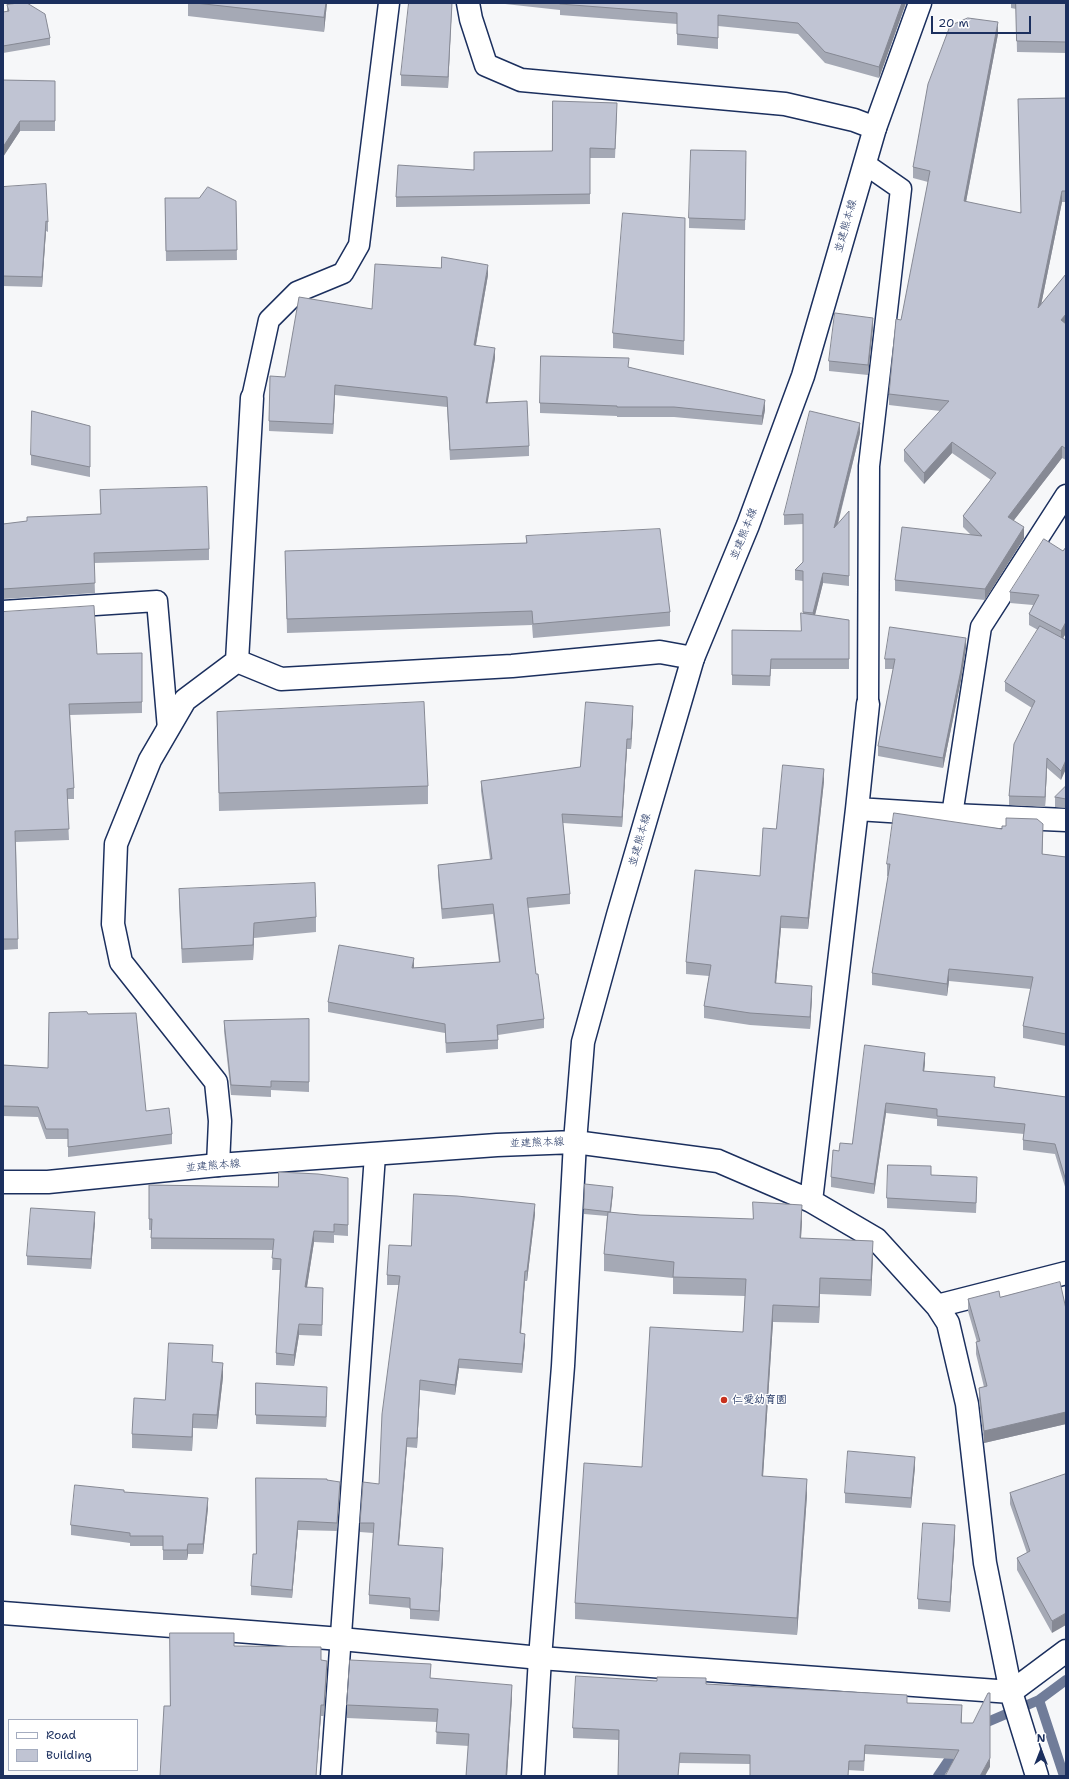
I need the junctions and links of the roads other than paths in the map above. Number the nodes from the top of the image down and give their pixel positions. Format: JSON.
{"nodes":[{"id":1,"x":389,"y":3,"type":"edge"},
{"id":2,"x":468,"y":3,"type":"edge"},
{"id":3,"x":920,"y":3,"type":"edge"},
{"id":4,"x":875,"y":128,"type":"junction"},
{"id":5,"x":865,"y":164,"type":"junction"},
{"id":6,"x":252,"y":398,"type":"joint"},
{"id":7,"x":1066,"y":495,"type":"edge"},
{"id":8,"x":3,"y":611,"type":"edge"},
{"id":9,"x":693,"y":658,"type":"junction"},
{"id":10,"x":237,"y":660,"type":"junction"},
{"id":11,"x":868,"y":704,"type":"joint"},
{"id":12,"x":168,"y":729,"type":"junction"},
{"id":13,"x":857,"y":809,"type":"junction"},
{"id":14,"x":952,"y":815,"type":"junction"},
{"id":15,"x":1066,"y":820,"type":"edge"},
{"id":16,"x":575,"y":1142,"type":"junction"},
{"id":17,"x":375,"y":1155,"type":"junction"},
{"id":18,"x":218,"y":1165,"type":"junction"},
{"id":19,"x":3,"y":1182,"type":"edge"},
{"id":20,"x":811,"y":1201,"type":"junction"},
{"id":21,"x":1066,"y":1273,"type":"edge"},
{"id":22,"x":937,"y":1306,"type":"junction"},
{"id":23,"x":3,"y":1613,"type":"edge"},
{"id":24,"x":342,"y":1639,"type":"junction"},
{"id":25,"x":1066,"y":1650,"type":"edge"},
{"id":26,"x":540,"y":1658,"type":"junction"},
{"id":27,"x":1011,"y":1692,"type":"junction"},
{"id":28,"x":331,"y":1776,"type":"edge"},
{"id":29,"x":534,"y":1776,"type":"edge"},
{"id":30,"x":1037,"y":1776,"type":"edge"}],
"edges":[{"from":1,"to":6,"type":"lane"},
{"from":2,"to":4,"type":"street"},
{"from":3,"to":4,"type":"street","name":"並建熊本線"},
{"from":4,"to":5,"type":"street","name":"並建熊本線"},
{"from":5,"to":9,"type":"street","name":"並建熊本線"},
{"from":5,"to":11,"type":"lane"},
{"from":6,"to":10,"type":"street"},
{"from":7,"to":14,"type":"lane"},
{"from":8,"to":12,"type":"lane"},
{"from":9,"to":10,"type":"street"},
{"from":9,"to":16,"type":"street","name":"並建熊本線"},
{"from":10,"to":12,"type":"street"},
{"from":11,"to":13,"type":"street"},
{"from":12,"to":18,"type":"street"},
{"from":13,"to":14,"type":"street"},
{"from":13,"to":20,"type":"street"},
{"from":14,"to":15,"type":"street"},
{"from":16,"to":17,"type":"street","name":"並建熊本線"},
{"from":16,"to":20,"type":"street"},
{"from":16,"to":26,"type":"street"},
{"from":17,"to":18,"type":"street","name":"並建熊本線"},
{"from":17,"to":24,"type":"lane"},
{"from":18,"to":19,"type":"street","name":"並建熊本線"},
{"from":20,"to":22,"type":"street"},
{"from":21,"to":22,"type":"street"},
{"from":22,"to":27,"type":"street"},
{"from":23,"to":24,"type":"street"},
{"from":24,"to":26,"type":"street"},
{"from":24,"to":28,"type":"lane"},
{"from":25,"to":27,"type":"street"},
{"from":26,"to":27,"type":"street"},
{"from":26,"to":29,"type":"street"},
{"from":27,"to":30,"type":"street"}]}
